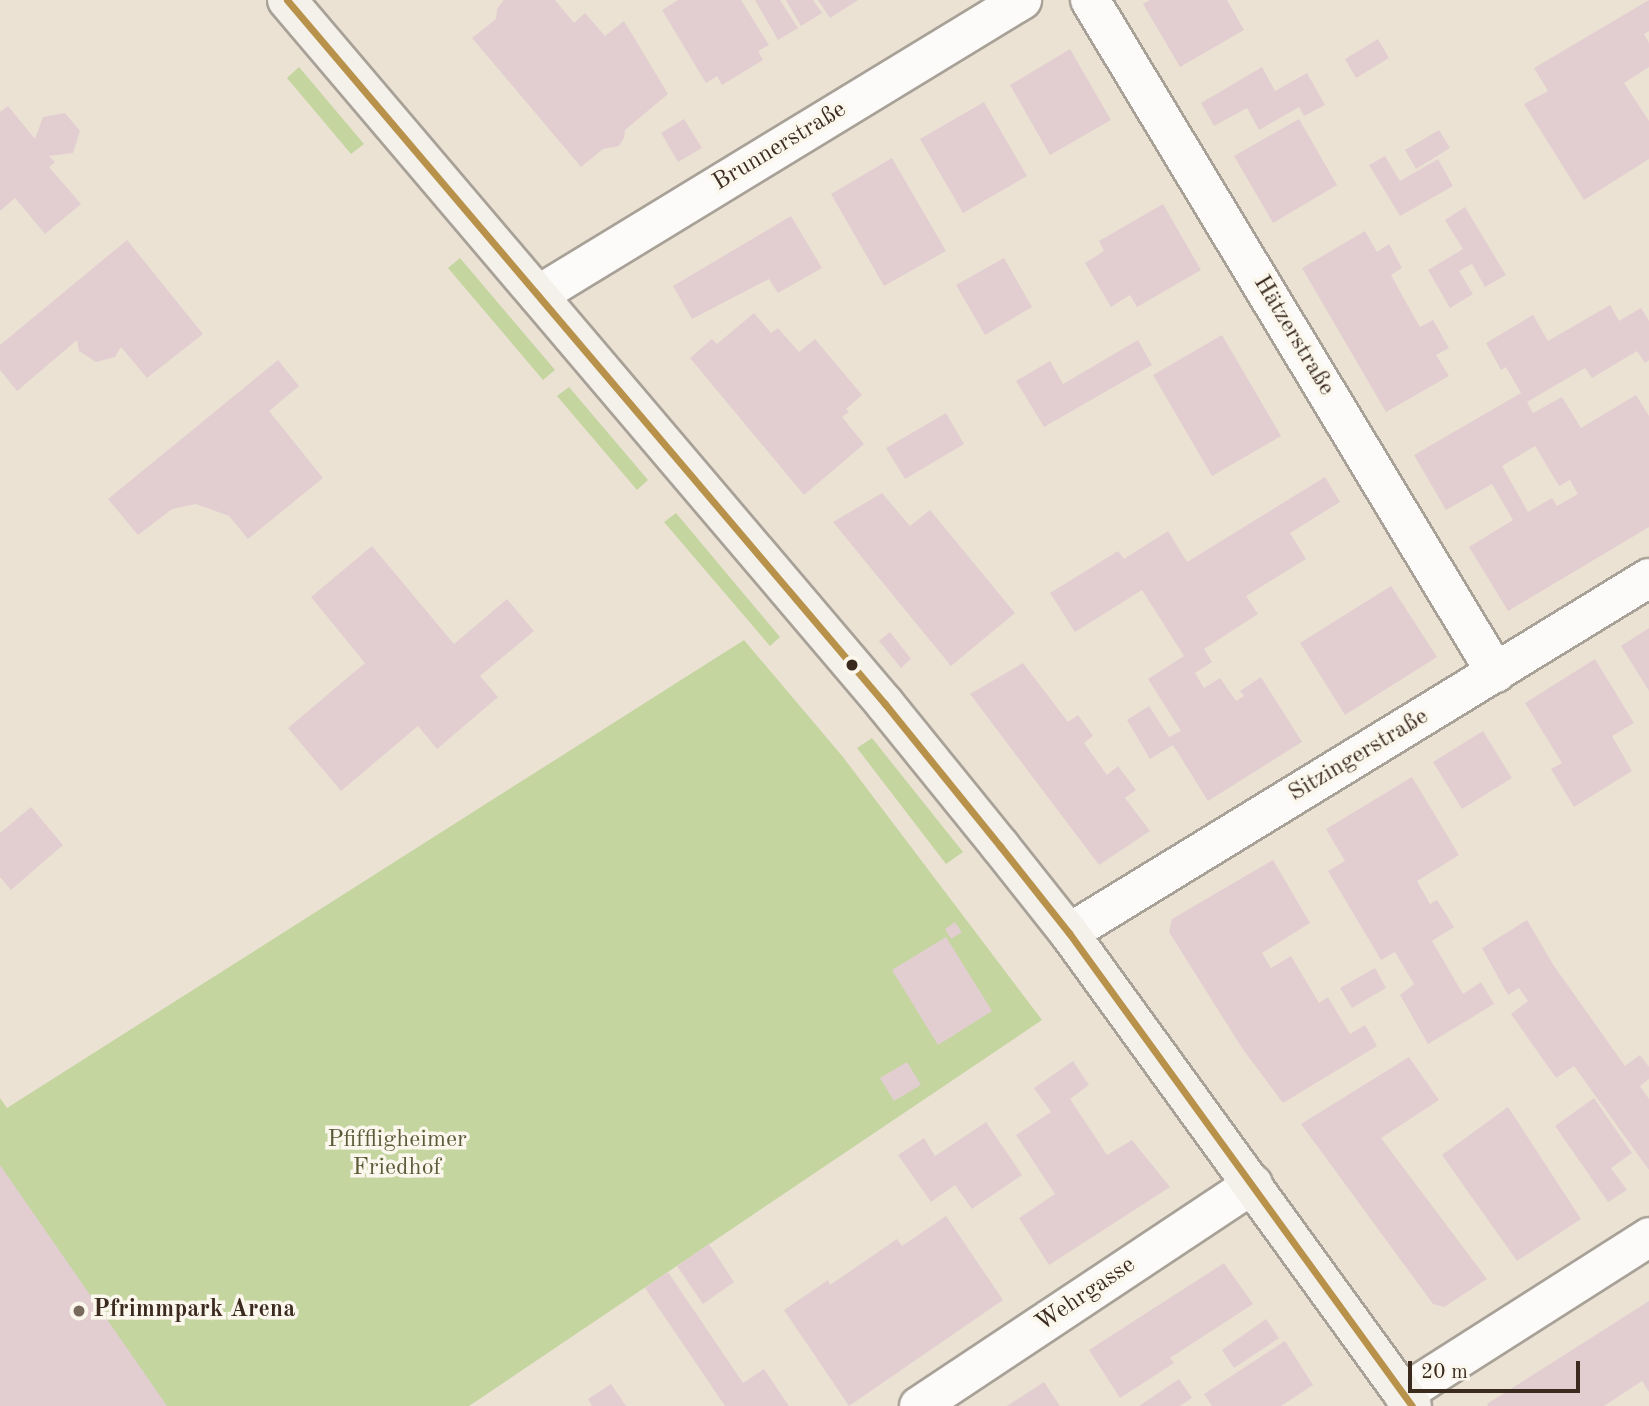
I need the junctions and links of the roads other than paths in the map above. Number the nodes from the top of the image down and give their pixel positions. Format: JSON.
{"nodes":[{"id":1,"x":287,"y":0,"type":"edge"},
{"id":2,"x":1022,"y":0,"type":"edge"},
{"id":3,"x":1090,"y":0,"type":"edge"},
{"id":4,"x":538,"y":295,"type":"junction"},
{"id":5,"x":1649,"y":578,"type":"edge"},
{"id":6,"x":1496,"y":673,"type":"junction"},
{"id":7,"x":1069,"y":933,"type":"junction"},
{"id":8,"x":1253,"y":1184,"type":"junction"},
{"id":9,"x":1649,"y":1237,"type":"edge"},
{"id":10,"x":1408,"y":1400,"type":"edge"},
{"id":11,"x":919,"y":1406,"type":"edge"}],
"edges":[{"from":1,"to":4,"type":"street"},
{"from":2,"to":4,"type":"street","name":"Brunnerstraße"},
{"from":3,"to":6,"type":"street","name":"Hätzerstraße"},
{"from":4,"to":7,"type":"street"},
{"from":5,"to":6,"type":"street","name":"Sitzingerstraße"},
{"from":6,"to":7,"type":"street","name":"Sitzingerstraße"},
{"from":7,"to":8,"type":"street"},
{"from":8,"to":10,"type":"street"},
{"from":8,"to":11,"type":"street","name":"Wehrgasse"},
{"from":9,"to":10,"type":"street"}]}
